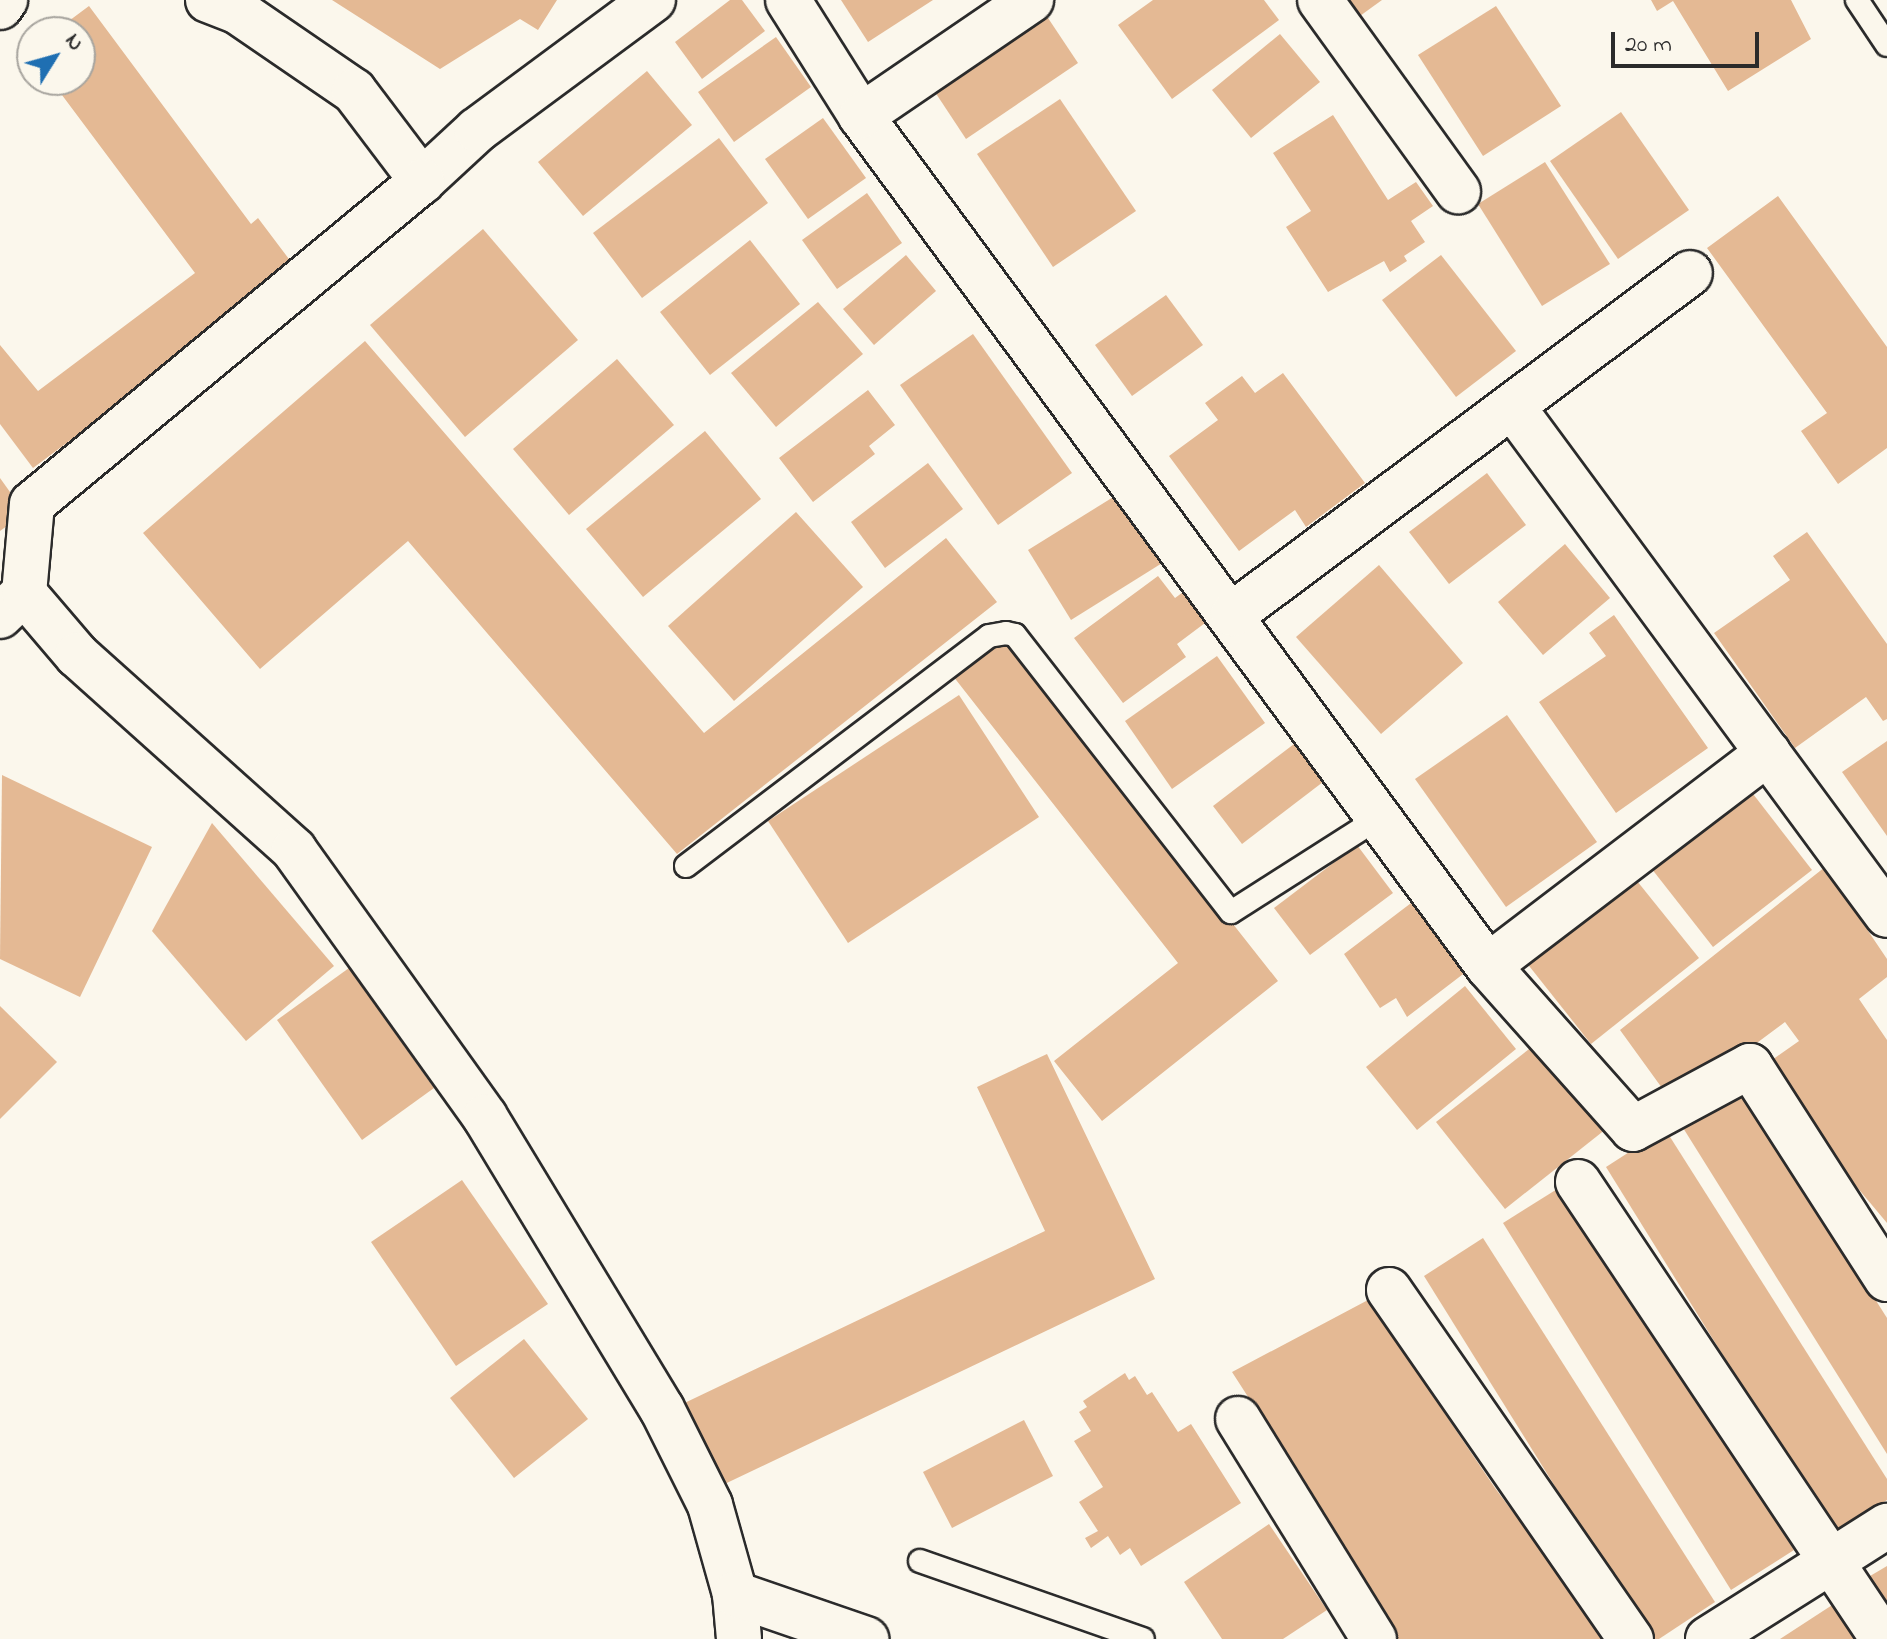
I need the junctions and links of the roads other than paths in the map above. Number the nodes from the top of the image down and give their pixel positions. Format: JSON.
{"nodes":[{"id":1,"x":5,"y":0,"type":"edge"},
{"id":2,"x":208,"y":0,"type":"edge"},
{"id":3,"x":653,"y":0,"type":"edge"},
{"id":4,"x":788,"y":0,"type":"edge"},
{"id":5,"x":1031,"y":0,"type":"edge"},
{"id":6,"x":1320,"y":0,"type":"edge"},
{"id":7,"x":1857,"y":0,"type":"edge"},
{"id":8,"x":0,"y":7,"type":"edge"},
{"id":9,"x":1887,"y":45,"type":"edge"},
{"id":10,"x":861,"y":116,"type":"junction"},
{"id":11,"x":422,"y":181,"type":"junction"},
{"id":12,"x":1458,"y":191,"type":"dead end"},
{"id":13,"x":1690,"y":273,"type":"dead end"},
{"id":14,"x":1512,"y":406,"type":"junction"},
{"id":15,"x":12,"y":604,"type":"edge"},
{"id":16,"x":1233,"y":614,"type":"junction"},
{"id":17,"x":1768,"y":753,"type":"junction"},
{"id":18,"x":1380,"y":817,"type":"junction"},
{"id":19,"x":686,"y":866,"type":"dead end"},
{"id":20,"x":1887,"y":915,"type":"edge"},
{"id":21,"x":1488,"y":966,"type":"junction"},
{"id":22,"x":1578,"y":1182,"type":"dead end"},
{"id":23,"x":1887,"y":1279,"type":"edge"},
{"id":24,"x":1389,"y":1290,"type":"dead end"},
{"id":25,"x":1238,"y":1419,"type":"dead end"},
{"id":26,"x":1887,"y":1526,"type":"edge"},
{"id":27,"x":1832,"y":1557,"type":"junction"},
{"id":28,"x":920,"y":1561,"type":"dead end"},
{"id":29,"x":735,"y":1594,"type":"junction"},
{"id":30,"x":739,"y":1639,"type":"edge"},
{"id":31,"x":866,"y":1639,"type":"edge"},
{"id":32,"x":1143,"y":1639,"type":"edge"},
{"id":33,"x":1374,"y":1639,"type":"edge"},
{"id":34,"x":1631,"y":1639,"type":"edge"},
{"id":35,"x":1708,"y":1639,"type":"edge"},
{"id":36,"x":1883,"y":1639,"type":"edge"}],
"edges":[{"from":1,"to":8,"type":"street"},
{"from":2,"to":11,"type":"street"},
{"from":3,"to":11,"type":"street"},
{"from":4,"to":10,"type":"street"},
{"from":5,"to":10,"type":"street"},
{"from":6,"to":12,"type":"street"},
{"from":7,"to":9,"type":"lane"},
{"from":10,"to":16,"type":"street"},
{"from":11,"to":15,"type":"street"},
{"from":13,"to":14,"type":"street"},
{"from":14,"to":16,"type":"street"},
{"from":14,"to":17,"type":"street"},
{"from":15,"to":29,"type":"street"},
{"from":16,"to":18,"type":"street"},
{"from":17,"to":20,"type":"street"},
{"from":17,"to":21,"type":"street"},
{"from":18,"to":19,"type":"lane"},
{"from":18,"to":21,"type":"street"},
{"from":21,"to":23,"type":"street"},
{"from":22,"to":27,"type":"street"},
{"from":24,"to":34,"type":"street"},
{"from":25,"to":33,"type":"street"},
{"from":26,"to":27,"type":"street"},
{"from":27,"to":35,"type":"street"},
{"from":27,"to":36,"type":"street"},
{"from":28,"to":32,"type":"lane"},
{"from":29,"to":30,"type":"street"},
{"from":29,"to":31,"type":"street"}]}
